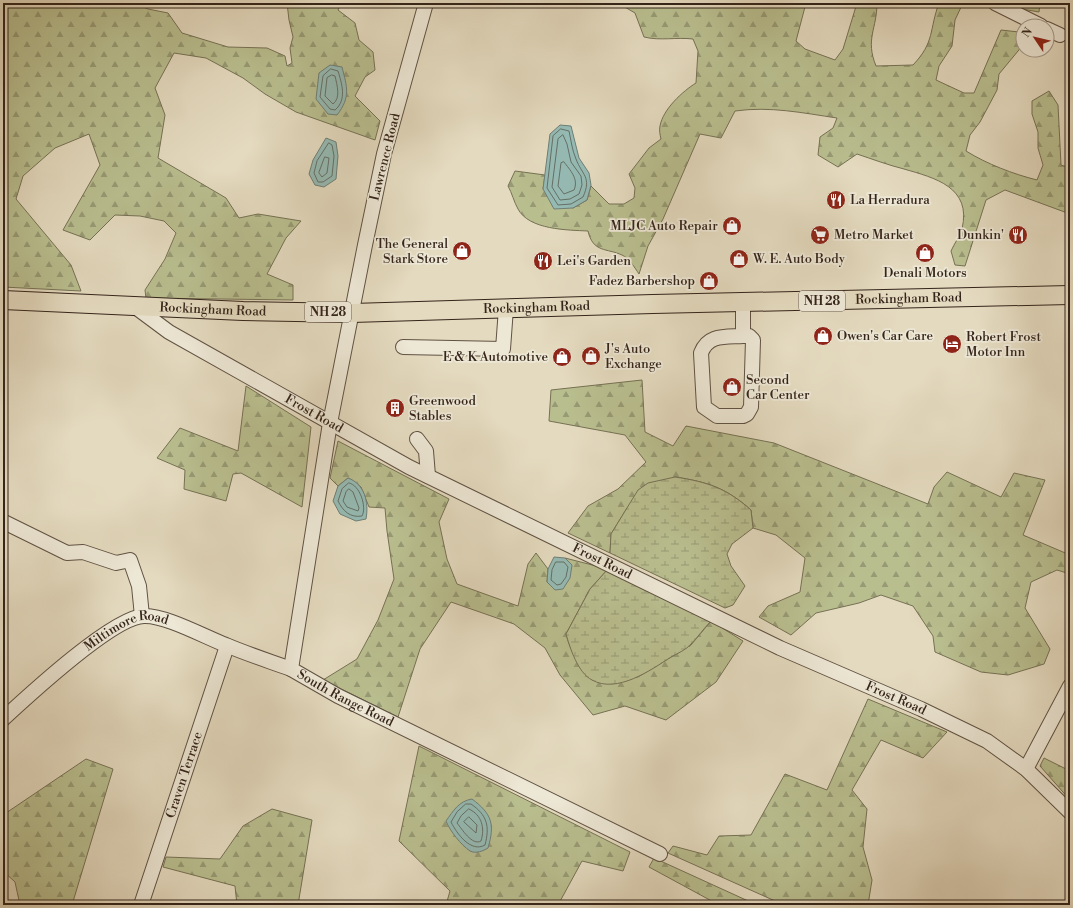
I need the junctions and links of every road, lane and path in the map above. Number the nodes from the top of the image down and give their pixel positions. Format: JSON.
{"nodes":[{"id":1,"x":426,"y":3,"type":"edge"},
{"id":2,"x":995,"y":3,"type":"edge"},
{"id":3,"x":1025,"y":18,"type":"edge"},
{"id":4,"x":1055,"y":33,"type":"edge"},
{"id":5,"x":1060,"y":35,"type":"dead end"},
{"id":6,"x":1070,"y":295,"type":"edge"},
{"id":7,"x":3,"y":300,"type":"edge"},
{"id":8,"x":743,"y":302,"type":"junction"},
{"id":9,"x":134,"y":306,"type":"junction"},
{"id":10,"x":506,"y":308,"type":"junction"},
{"id":11,"x":352,"y":313,"type":"junction"},
{"id":12,"x":742,"y":336,"type":"junction"},
{"id":13,"x":404,"y":347,"type":"dead end"},
{"id":14,"x":330,"y":423,"type":"junction"},
{"id":15,"x":417,"y":439,"type":"dead end"},
{"id":16,"x":428,"y":476,"type":"junction"},
{"id":17,"x":4,"y":522,"type":"dead end"},
{"id":18,"x":142,"y":616,"type":"junction"},
{"id":19,"x":227,"y":646,"type":"junction"},
{"id":20,"x":291,"y":669,"type":"junction"},
{"id":21,"x":1070,"y":686,"type":"edge"},
{"id":22,"x":3,"y":719,"type":"edge"},
{"id":23,"x":1026,"y":769,"type":"junction"},
{"id":24,"x":1070,"y":812,"type":"edge"},
{"id":25,"x":660,"y":854,"type":"dead end"},
{"id":26,"x":141,"y":905,"type":"edge"}],
"edges":[{"from":1,"to":11,"type":"street","name":"Lawrence Road"},
{"from":2,"to":3,"type":"street"},
{"from":4,"to":5,"type":"street"},
{"from":6,"to":8,"type":"main road","name":"Rockingham Road","number":"NH 28"},
{"from":7,"to":9,"type":"main road","name":"Rockingham Road","number":"NH 28"},
{"from":8,"to":10,"type":"main road","name":"Rockingham Road","number":"NH 28"},
{"from":8,"to":12,"type":"street"},
{"from":9,"to":11,"type":"main road","name":"Rockingham Road","number":"NH 28"},
{"from":9,"to":14,"type":"street","name":"Frost Road"},
{"from":10,"to":11,"type":"main road","name":"Rockingham Road","number":"NH 28"},
{"from":10,"to":13,"type":"street"},
{"from":11,"to":14,"type":"street","name":"South Range Road"},
{"from":12,"to":12,"type":"street"},
{"from":14,"to":16,"type":"street","name":"Frost Road"},
{"from":14,"to":20,"type":"street","name":"South Range Road"},
{"from":15,"to":16,"type":"street"},
{"from":16,"to":23,"type":"street","name":"Frost Road"},
{"from":17,"to":18,"type":"street"},
{"from":18,"to":19,"type":"street","name":"Miltimore Road"},
{"from":18,"to":22,"type":"street","name":"Miltimore Road"},
{"from":19,"to":20,"type":"street","name":"Miltimore Road"},
{"from":19,"to":26,"type":"street","name":"Craven Terrace"},
{"from":20,"to":25,"type":"street","name":"South Range Road"},
{"from":21,"to":23,"type":"street"},
{"from":23,"to":24,"type":"street","name":"Frost Road"}]}
